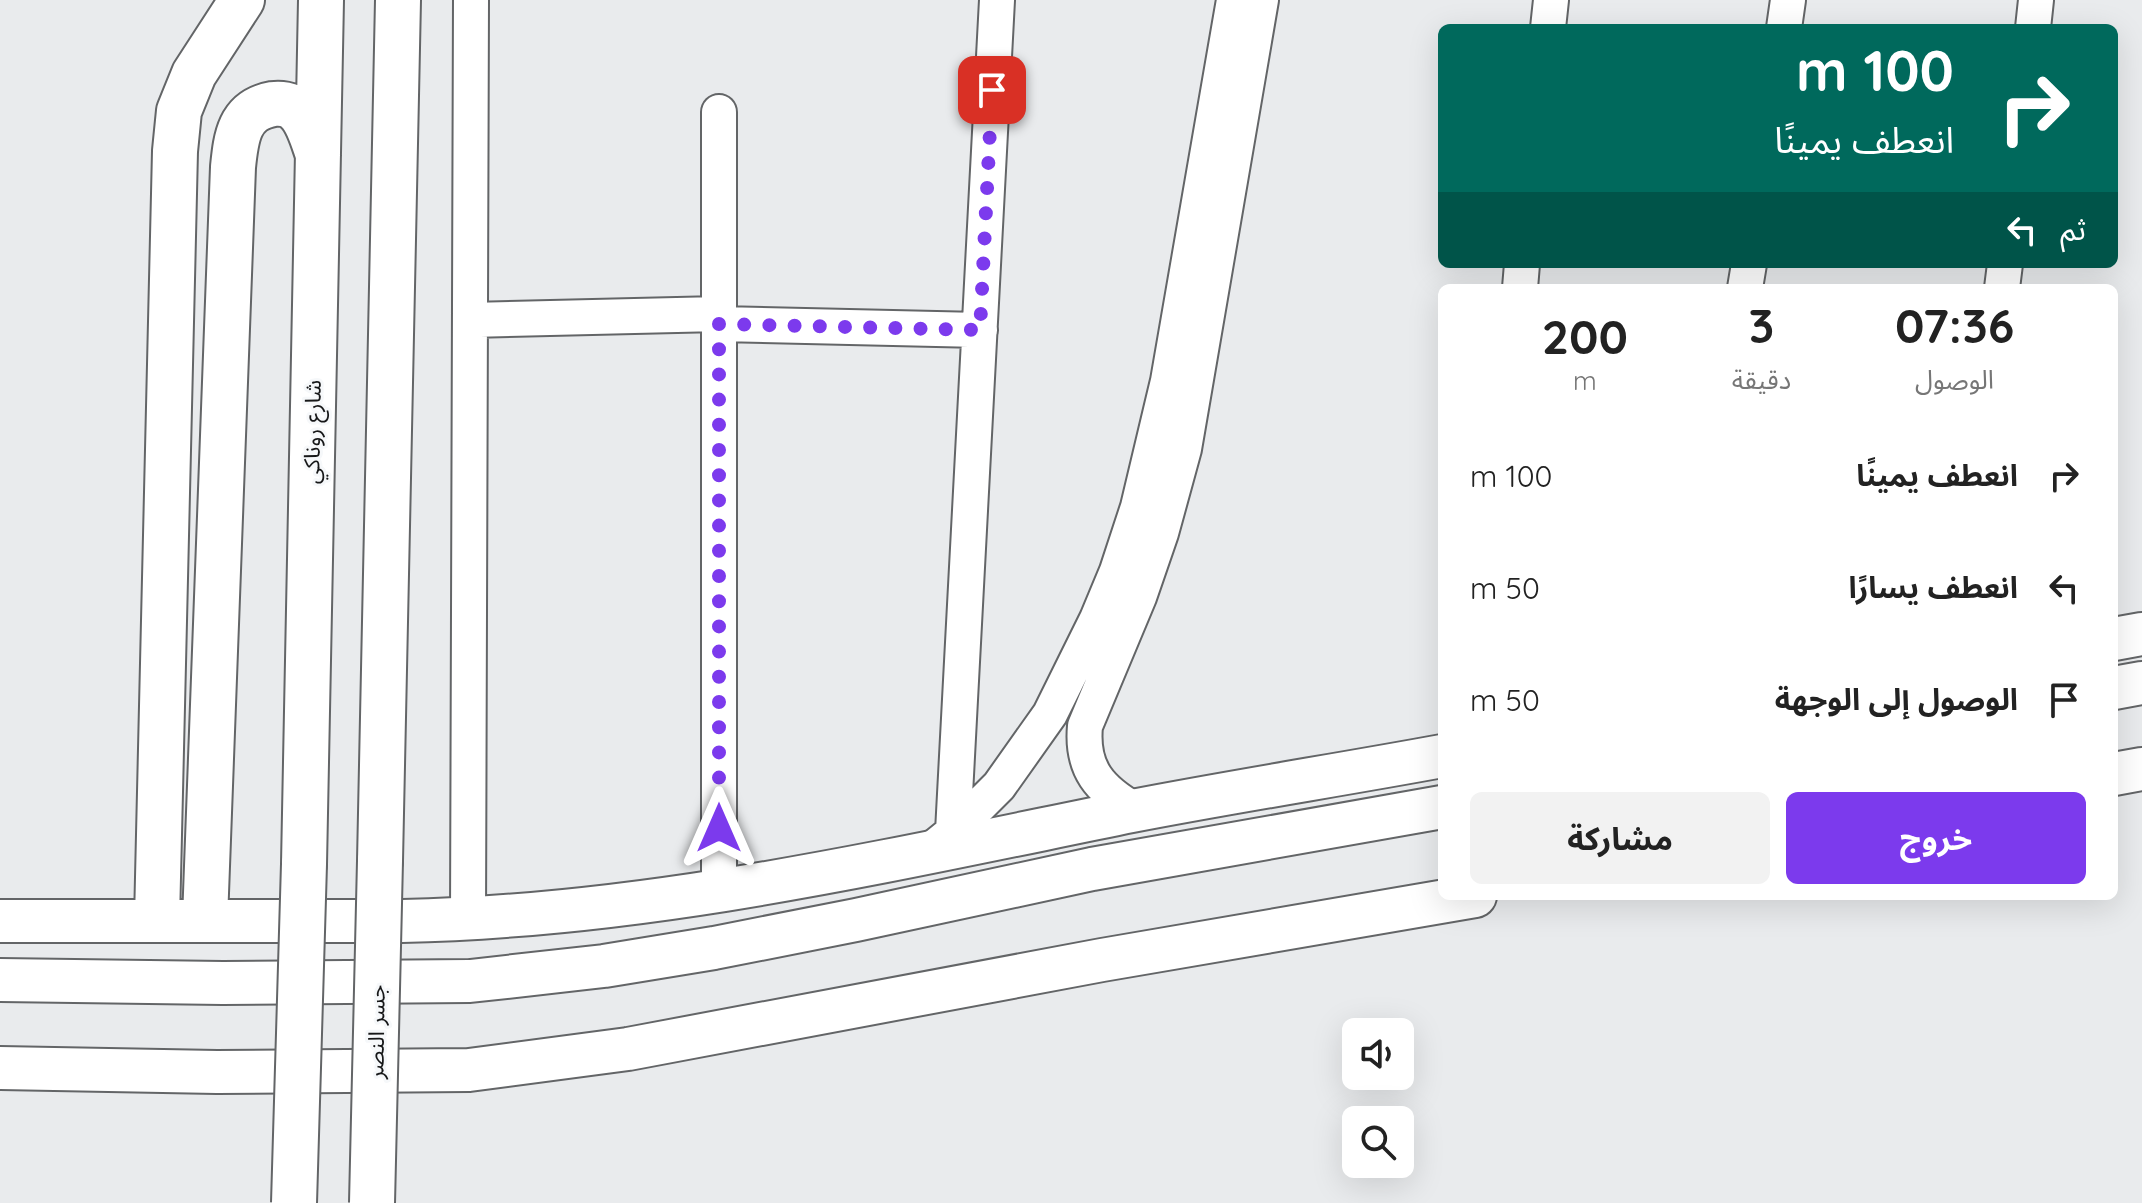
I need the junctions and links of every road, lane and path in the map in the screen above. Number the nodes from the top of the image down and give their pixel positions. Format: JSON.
{"nodes":[{"id":1,"x":242,"y":0,"type":"edge"},
{"id":2,"x":321,"y":0,"type":"edge"},
{"id":3,"x":398,"y":0,"type":"edge"},
{"id":4,"x":471,"y":0,"type":"edge"},
{"id":5,"x":997,"y":0,"type":"edge"},
{"id":6,"x":1234,"y":0,"type":"edge"},
{"id":7,"x":1261,"y":0,"type":"edge"},
{"id":8,"x":1551,"y":0,"type":"edge"},
{"id":9,"x":1788,"y":0,"type":"edge"},
{"id":10,"x":2036,"y":0,"type":"edge"},
{"id":11,"x":1548,"y":24,"type":"edge"},
{"id":12,"x":1785,"y":24,"type":"edge"},
{"id":13,"x":2033,"y":24,"type":"edge"},
{"id":14,"x":719,"y":112,"type":"dead end"},
{"id":15,"x":318,"y":155,"type":"junction"},
{"id":16,"x":719,"y":319,"type":"junction"},
{"id":17,"x":470,"y":320,"type":"junction"},
{"id":18,"x":980,"y":330,"type":"junction"},
{"id":19,"x":2142,"y":634,"type":"edge"},
{"id":20,"x":2118,"y":638,"type":"edge"},
{"id":21,"x":1085,"y":680,"type":"junction"},
{"id":22,"x":2142,"y":683,"type":"edge"},
{"id":23,"x":2118,"y":687,"type":"edge"},
{"id":24,"x":1438,"y":757,"type":"edge"},
{"id":25,"x":2142,"y":769,"type":"edge"},
{"id":26,"x":2118,"y":773,"type":"edge"},
{"id":27,"x":1438,"y":808,"type":"edge"},
{"id":28,"x":1135,"y":810,"type":"junction"},
{"id":29,"x":940,"y":843,"type":"junction"},
{"id":30,"x":845,"y":870,"type":"junction"},
{"id":31,"x":719,"y":891,"type":"junction"},
{"id":32,"x":1452,"y":900,"type":"edge"},
{"id":33,"x":468,"y":919,"type":"junction"},
{"id":34,"x":157,"y":920,"type":"junction"},
{"id":35,"x":205,"y":920,"type":"junction"},
{"id":36,"x":856,"y":920,"type":"junction"},
{"id":37,"x":0,"y":921,"type":"edge"},
{"id":38,"x":0,"y":980,"type":"edge"},
{"id":39,"x":0,"y":1068,"type":"edge"},
{"id":40,"x":294,"y":1203,"type":"edge"},
{"id":41,"x":372,"y":1203,"type":"edge"}],
"edges":[{"from":1,"to":34,"type":"main road"},
{"from":2,"to":15,"type":"main road","name":"شارع روناكي"},
{"from":3,"to":41,"type":"main road","name":"جسر النصر","bridge":true},
{"from":4,"to":17,"type":"street"},
{"from":5,"to":18,"type":"street"},
{"from":6,"to":21,"type":"street"},
{"from":7,"to":21,"type":"street"},
{"from":8,"to":11,"type":"street"},
{"from":9,"to":12,"type":"street"},
{"from":10,"to":13,"type":"street"},
{"from":14,"to":16,"type":"street"},
{"from":15,"to":35,"type":"main road"},
{"from":15,"to":40,"type":"main road","name":"شارع روناكي","bridge":true},
{"from":16,"to":17,"type":"street"},
{"from":16,"to":18,"type":"street"},
{"from":16,"to":31,"type":"street"},
{"from":17,"to":33,"type":"street"},
{"from":18,"to":29,"type":"street"},
{"from":19,"to":20,"type":"street"},
{"from":21,"to":28,"type":"street"},
{"from":21,"to":29,"type":"street"},
{"from":22,"to":23,"type":"street"},
{"from":24,"to":28,"type":"street"},
{"from":25,"to":26,"type":"street"},
{"from":27,"to":36,"type":"street"},
{"from":28,"to":29,"type":"street"},
{"from":29,"to":30,"type":"street"},
{"from":30,"to":31,"type":"street"},
{"from":30,"to":36,"type":"street"},
{"from":31,"to":33,"type":"street"},
{"from":32,"to":39,"type":"street"},
{"from":33,"to":35,"type":"street"},
{"from":34,"to":35,"type":"street"},
{"from":34,"to":37,"type":"street"},
{"from":36,"to":38,"type":"street"}]}
